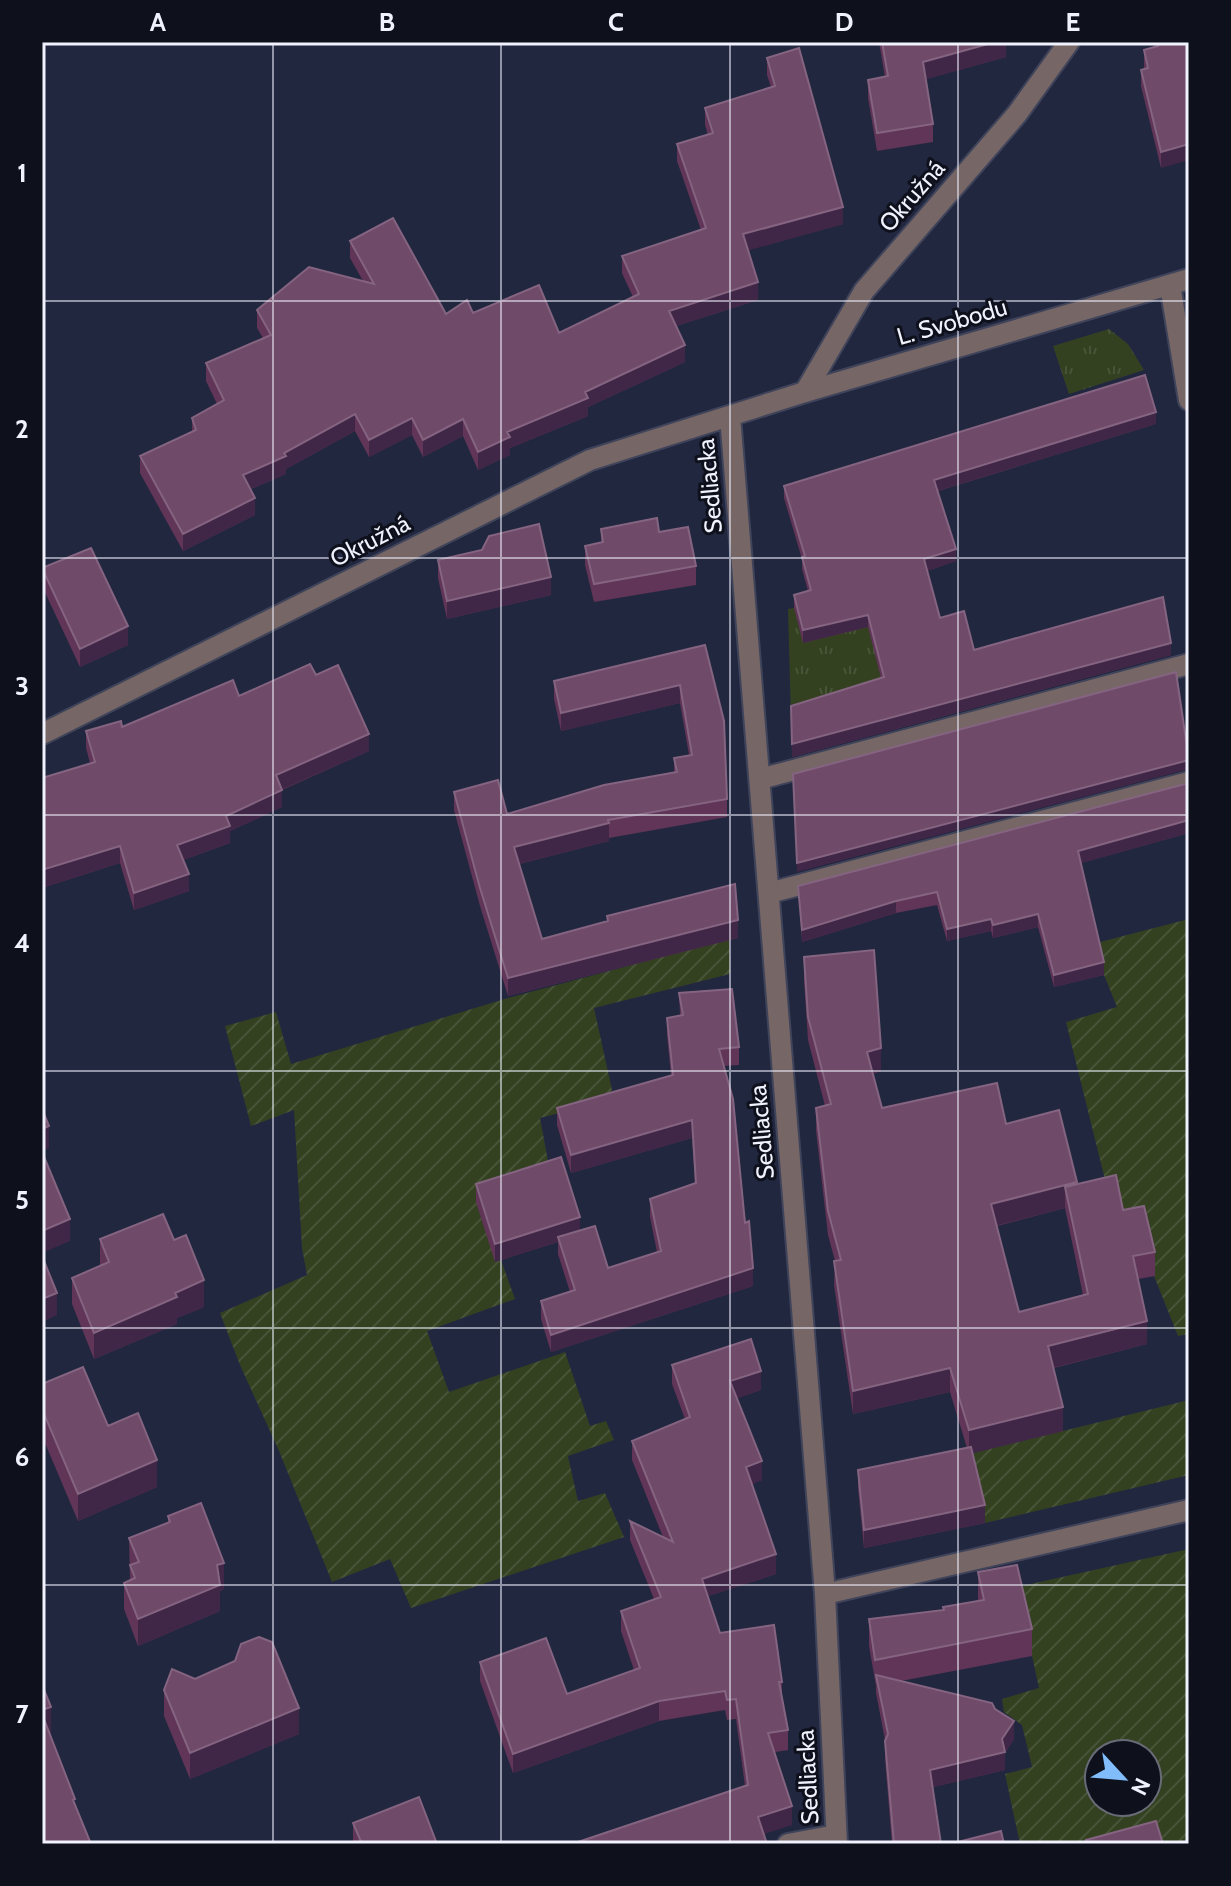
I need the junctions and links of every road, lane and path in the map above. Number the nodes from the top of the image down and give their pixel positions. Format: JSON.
{"nodes":[{"id":1,"x":1069,"y":42,"type":"edge"},
{"id":2,"x":1179,"y":282,"type":"edge"},
{"id":3,"x":805,"y":392,"type":"junction"},
{"id":4,"x":1189,"y":400,"type":"edge"},
{"id":5,"x":730,"y":416,"type":"junction"},
{"id":6,"x":1189,"y":664,"type":"edge"},
{"id":7,"x":42,"y":734,"type":"edge"},
{"id":8,"x":760,"y":779,"type":"junction"},
{"id":9,"x":1189,"y":782,"type":"edge"},
{"id":10,"x":769,"y":893,"type":"junction"},
{"id":11,"x":1189,"y":1510,"type":"edge"},
{"id":12,"x":825,"y":1594,"type":"junction"},
{"id":13,"x":836,"y":1840,"type":"edge"},
{"id":14,"x":788,"y":1844,"type":"edge"}],
"edges":[{"from":1,"to":3,"type":"street","name":"Okružná"},
{"from":2,"to":3,"type":"street","name":"L. Svobodu"},
{"from":2,"to":4,"type":"street"},
{"from":3,"to":5,"type":"street","name":"L. Svobodu"},
{"from":5,"to":7,"type":"street","name":"Okružná"},
{"from":5,"to":8,"type":"street","name":"Sedliacka"},
{"from":6,"to":8,"type":"street"},
{"from":8,"to":10,"type":"street","name":"Sedliacka"},
{"from":9,"to":10,"type":"street"},
{"from":10,"to":12,"type":"street","name":"Sedliacka"},
{"from":11,"to":12,"type":"street"},
{"from":12,"to":13,"type":"street","name":"Sedliacka"},
{"from":13,"to":14,"type":"street"}]}
